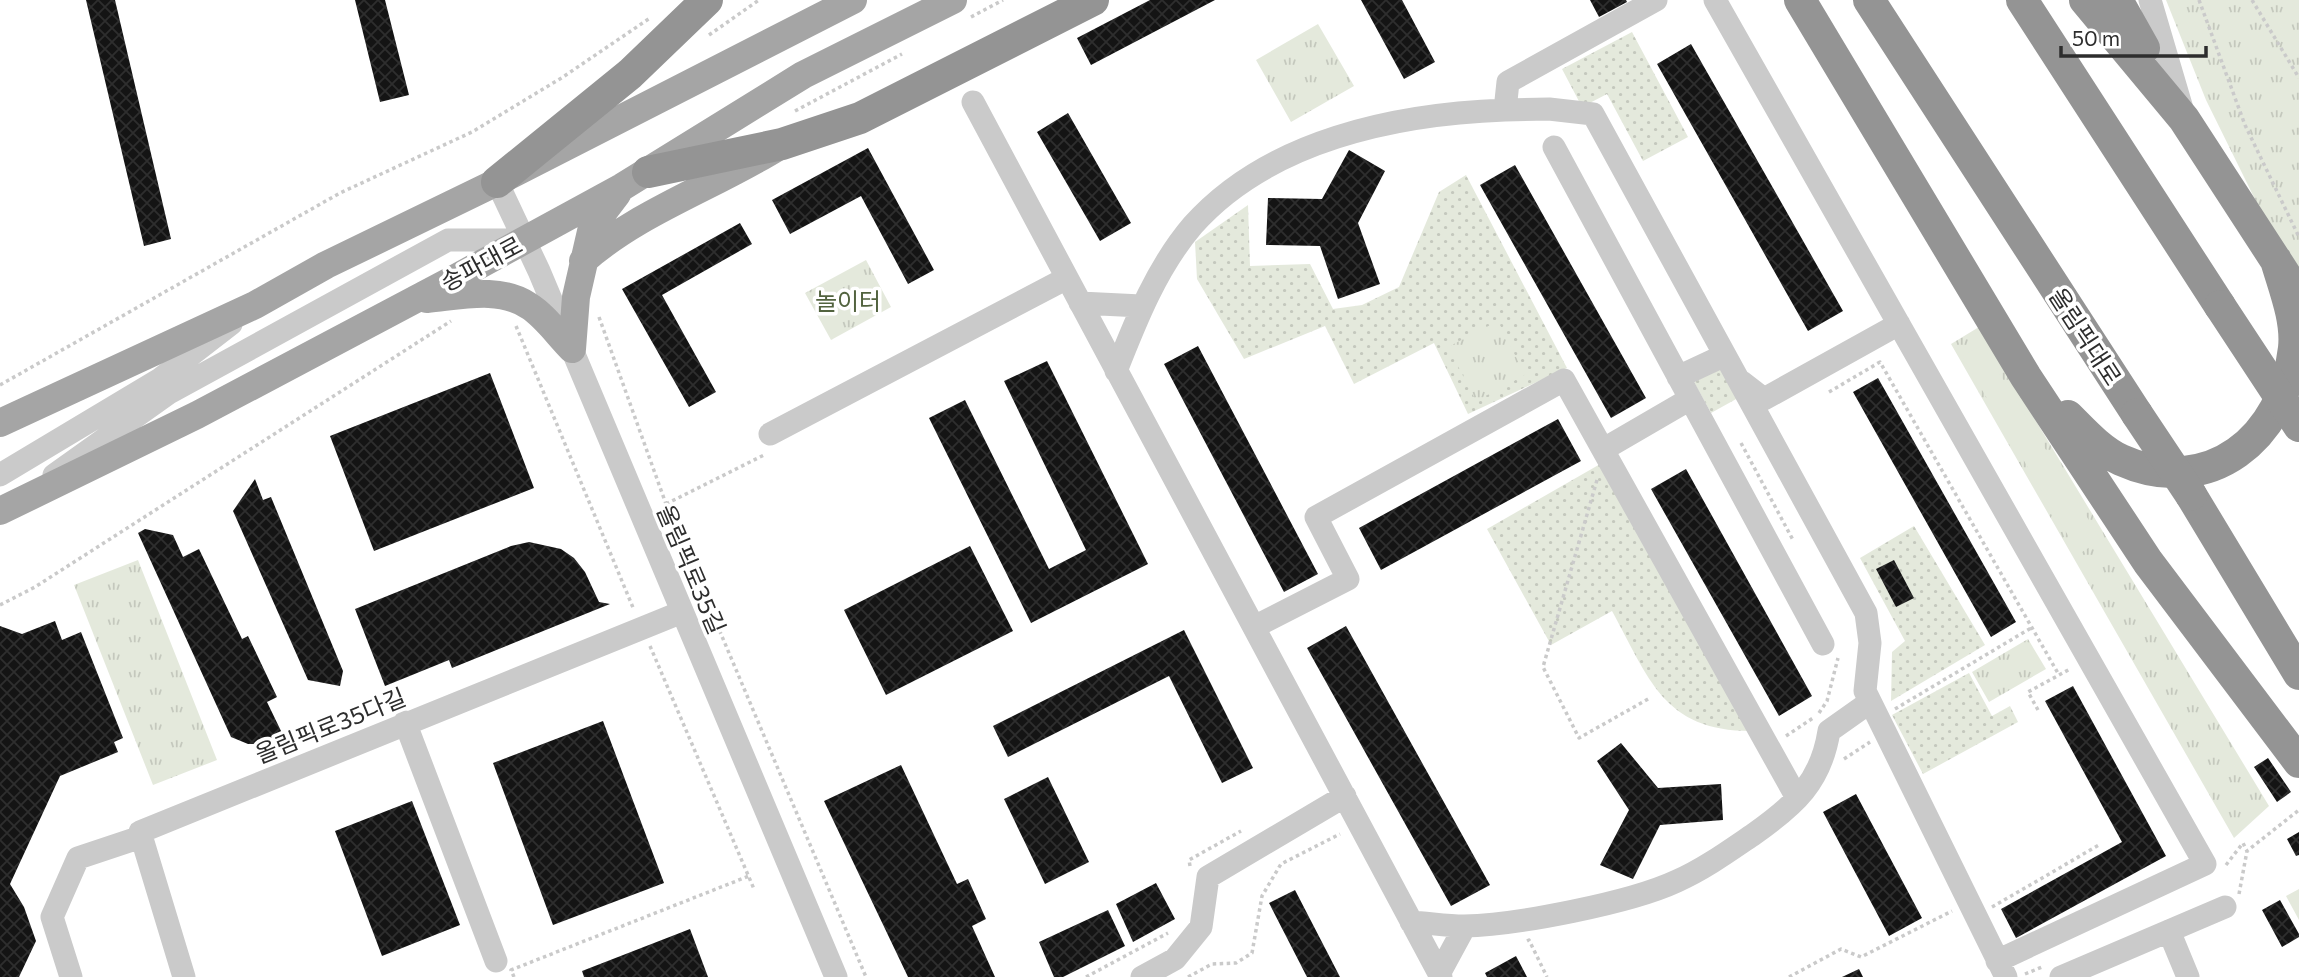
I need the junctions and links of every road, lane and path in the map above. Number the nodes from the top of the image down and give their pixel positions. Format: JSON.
{"nodes":[{"id":1,"x":707,"y":0,"type":"edge"},
{"id":2,"x":759,"y":0,"type":"edge"},
{"id":3,"x":853,"y":0,"type":"edge"},
{"id":4,"x":1003,"y":0,"type":"edge"},
{"id":5,"x":1093,"y":0,"type":"edge"},
{"id":6,"x":1656,"y":0,"type":"edge"},
{"id":7,"x":1715,"y":0,"type":"edge"},
{"id":8,"x":1800,"y":0,"type":"edge"},
{"id":9,"x":1869,"y":0,"type":"edge"},
{"id":10,"x":2022,"y":0,"type":"edge"},
{"id":11,"x":2085,"y":0,"type":"edge"},
{"id":12,"x":2116,"y":0,"type":"edge"},
{"id":13,"x":2150,"y":0,"type":"edge"},
{"id":14,"x":2199,"y":0,"type":"edge"},
{"id":15,"x":2252,"y":0,"type":"edge"},
{"id":16,"x":961,"y":9,"type":"edge"},
{"id":17,"x":655,"y":14,"type":"dead end"},
{"id":18,"x":705,"y":38,"type":"dead end"},
{"id":19,"x":909,"y":50,"type":"dead end"},
{"id":20,"x":2299,"y":68,"type":"edge"},
{"id":21,"x":2297,"y":76,"type":"edge"},
{"id":22,"x":973,"y":102,"type":"dead end"},
{"id":23,"x":1505,"y":110,"type":"junction"},
{"id":24,"x":2178,"y":110,"type":"junction"},
{"id":25,"x":792,"y":113,"type":"dead end"},
{"id":26,"x":782,"y":144,"type":"junction"},
{"id":27,"x":1554,"y":148,"type":"dead end"},
{"id":28,"x":635,"y":179,"type":"junction"},
{"id":29,"x":497,"y":182,"type":"junction"},
{"id":30,"x":2299,"y":237,"type":"edge"},
{"id":31,"x":524,"y":240,"type":"junction"},
{"id":32,"x":2276,"y":260,"type":"junction"},
{"id":33,"x":583,"y":261,"type":"junction"},
{"id":34,"x":1067,"y":278,"type":"junction"},
{"id":35,"x":2299,"y":297,"type":"edge"},
{"id":36,"x":411,"y":300,"type":"junction"},
{"id":37,"x":1080,"y":303,"type":"junction"},
{"id":38,"x":255,"y":305,"type":"junction"},
{"id":39,"x":1141,"y":306,"type":"junction"},
{"id":40,"x":599,"y":316,"type":"dead end"},
{"id":41,"x":512,"y":317,"type":"dead end"},
{"id":42,"x":453,"y":320,"type":"dead end"},
{"id":43,"x":1899,"y":324,"type":"junction"},
{"id":44,"x":572,"y":349,"type":"junction"},
{"id":45,"x":1728,"y":365,"type":"junction"},
{"id":46,"x":1116,"y":371,"type":"junction"},
{"id":47,"x":1678,"y":377,"type":"junction"},
{"id":48,"x":2026,"y":377,"type":"junction"},
{"id":49,"x":0,"y":385,"type":"edge"},
{"id":50,"x":1829,"y":392,"type":"dead end"},
{"id":51,"x":1690,"y":399,"type":"junction"},
{"id":52,"x":0,"y":423,"type":"edge"},
{"id":53,"x":2299,"y":426,"type":"edge"},
{"id":54,"x":770,"y":434,"type":"dead end"},
{"id":55,"x":1604,"y":449,"type":"junction"},
{"id":56,"x":1599,"y":473,"type":"dead end"},
{"id":57,"x":0,"y":475,"type":"edge"},
{"id":58,"x":4,"y":509,"type":"edge"},
{"id":59,"x":0,"y":605,"type":"edge"},
{"id":60,"x":682,"y":612,"type":"junction"},
{"id":61,"x":640,"y":623,"type":"junction"},
{"id":62,"x":1254,"y":627,"type":"junction"},
{"id":63,"x":2031,"y":628,"type":"junction"},
{"id":64,"x":1823,"y":644,"type":"dead end"},
{"id":65,"x":2081,"y":662,"type":"dead end"},
{"id":66,"x":2299,"y":674,"type":"edge"},
{"id":67,"x":2059,"y":675,"type":"junction"},
{"id":68,"x":1650,"y":698,"type":"dead end"},
{"id":69,"x":1878,"y":708,"type":"junction"},
{"id":70,"x":2038,"y":710,"type":"dead end"},
{"id":71,"x":1817,"y":715,"type":"dead end"},
{"id":72,"x":405,"y":722,"type":"junction"},
{"id":73,"x":1786,"y":736,"type":"dead end"},
{"id":74,"x":2299,"y":762,"type":"edge"},
{"id":75,"x":1345,"y":796,"type":"junction"},
{"id":76,"x":1797,"y":798,"type":"junction"},
{"id":77,"x":2299,"y":810,"type":"edge"},
{"id":78,"x":1345,"y":831,"type":"dead end"},
{"id":79,"x":141,"y":837,"type":"junction"},
{"id":80,"x":2243,"y":843,"type":"dead end"},
{"id":81,"x":2099,"y":845,"type":"dead end"},
{"id":82,"x":2248,"y":851,"type":"junction"},
{"id":83,"x":749,"y":876,"type":"junction"},
{"id":84,"x":754,"y":889,"type":"dead end"},
{"id":85,"x":2231,"y":905,"type":"joint"},
{"id":86,"x":1989,"y":909,"type":"dead end"},
{"id":87,"x":1952,"y":911,"type":"dead end"},
{"id":88,"x":1411,"y":922,"type":"junction"},
{"id":89,"x":1465,"y":926,"type":"junction"},
{"id":90,"x":2169,"y":931,"type":"junction"},
{"id":91,"x":1169,"y":932,"type":"dead end"},
{"id":92,"x":1529,"y":940,"type":"dead end"},
{"id":93,"x":504,"y":965,"type":"joint"},
{"id":94,"x":2002,"y":969,"type":"edge"},
{"id":95,"x":1440,"y":976,"type":"edge"},
{"id":96,"x":71,"y":977,"type":"edge"},
{"id":97,"x":184,"y":977,"type":"edge"},
{"id":98,"x":836,"y":977,"type":"edge"},
{"id":99,"x":866,"y":977,"type":"edge"},
{"id":100,"x":1086,"y":977,"type":"edge"},
{"id":101,"x":1142,"y":977,"type":"edge"},
{"id":102,"x":1188,"y":977,"type":"edge"},
{"id":103,"x":1547,"y":977,"type":"edge"},
{"id":104,"x":1789,"y":977,"type":"edge"},
{"id":105,"x":2061,"y":977,"type":"edge"},
{"id":106,"x":2188,"y":977,"type":"edge"}],
"edges":[{"from":1,"to":29,"type":"highway"},
{"from":2,"to":18,"type":"path"},
{"from":3,"to":29,"type":"main road"},
{"from":4,"to":16,"type":"path"},
{"from":5,"to":26,"type":"highway"},
{"from":6,"to":23,"type":"street"},
{"from":7,"to":43,"type":"street"},
{"from":8,"to":48,"type":"highway"},
{"from":9,"to":66,"type":"highway","name":"올림픽대로","bridge":true},
{"from":10,"to":53,"type":"highway","bridge":true},
{"from":11,"to":24,"type":"highway"},
{"from":12,"to":24,"type":"highway"},
{"from":13,"to":24,"type":"street"},
{"from":14,"to":30,"type":"path"},
{"from":15,"to":21,"type":"path"},
{"from":16,"to":28,"type":"main road","name":"송파대로"},
{"from":17,"to":49,"type":"path"},
{"from":19,"to":25,"type":"path"},
{"from":20,"to":21,"type":"path"},
{"from":22,"to":34,"type":"street"},
{"from":23,"to":39,"type":"street"},
{"from":23,"to":45,"type":"street"},
{"from":24,"to":32,"type":"highway"},
{"from":26,"to":28,"type":"highway"},
{"from":26,"to":33,"type":"main road"},
{"from":27,"to":47,"type":"street"},
{"from":28,"to":31,"type":"main road","name":"송파대로"},
{"from":28,"to":33,"type":"main road"},
{"from":29,"to":31,"type":"street","name":"올림픽로35길"},
{"from":29,"to":38,"type":"main road"},
{"from":31,"to":36,"type":"main road","name":"송파대로"},
{"from":31,"to":44,"type":"street","name":"올림픽로35길"},
{"from":31,"to":58,"type":"street"},
{"from":32,"to":35,"type":"highway"},
{"from":32,"to":48,"type":"highway"},
{"from":33,"to":44,"type":"main road"},
{"from":34,"to":37,"type":"street"},
{"from":34,"to":54,"type":"street"},
{"from":36,"to":44,"type":"main road"},
{"from":36,"to":58,"type":"main road","name":"송파대로"},
{"from":37,"to":39,"type":"street"},
{"from":37,"to":46,"type":"street"},
{"from":38,"to":52,"type":"main road"},
{"from":38,"to":57,"type":"street"},
{"from":39,"to":46,"type":"street"},
{"from":40,"to":99,"type":"path"},
{"from":41,"to":61,"type":"path"},
{"from":42,"to":59,"type":"path"},
{"from":43,"to":45,"type":"street"},
{"from":43,"to":94,"type":"street"},
{"from":44,"to":60,"type":"street","name":"올림픽로35길"},
{"from":45,"to":47,"type":"street"},
{"from":45,"to":69,"type":"street"},
{"from":46,"to":62,"type":"street"},
{"from":47,"to":51,"type":"street"},
{"from":48,"to":74,"type":"highway"},
{"from":50,"to":63,"type":"path"},
{"from":51,"to":55,"type":"street"},
{"from":51,"to":64,"type":"street"},
{"from":55,"to":62,"type":"street"},
{"from":55,"to":76,"type":"street"},
{"from":56,"to":68,"type":"path"},
{"from":60,"to":61,"type":"street","name":"올림픽로35다길"},
{"from":60,"to":98,"type":"street","name":"올림픽로35길"},
{"from":61,"to":72,"type":"street","name":"올림픽로35다길"},
{"from":61,"to":83,"type":"path"},
{"from":62,"to":75,"type":"street"},
{"from":63,"to":67,"type":"path"},
{"from":63,"to":69,"type":"path"},
{"from":65,"to":67,"type":"path"},
{"from":67,"to":70,"type":"path"},
{"from":69,"to":76,"type":"street"},
{"from":69,"to":94,"type":"street"},
{"from":71,"to":73,"type":"path"},
{"from":72,"to":79,"type":"street","name":"올림픽로35다길"},
{"from":72,"to":93,"type":"street"},
{"from":75,"to":88,"type":"street"},
{"from":75,"to":101,"type":"street"},
{"from":76,"to":89,"type":"street"},
{"from":77,"to":82,"type":"path"},
{"from":78,"to":102,"type":"path"},
{"from":79,"to":96,"type":"street","name":"올림픽로35다길"},
{"from":79,"to":97,"type":"street"},
{"from":80,"to":82,"type":"path"},
{"from":81,"to":86,"type":"path"},
{"from":82,"to":85,"type":"path"},
{"from":83,"to":84,"type":"path"},
{"from":83,"to":93,"type":"path"},
{"from":85,"to":90,"type":"street"},
{"from":87,"to":104,"type":"path"},
{"from":88,"to":89,"type":"street"},
{"from":88,"to":95,"type":"street"},
{"from":89,"to":95,"type":"street"},
{"from":90,"to":105,"type":"street"},
{"from":90,"to":106,"type":"street"},
{"from":91,"to":100,"type":"path"},
{"from":92,"to":103,"type":"path"}]}
